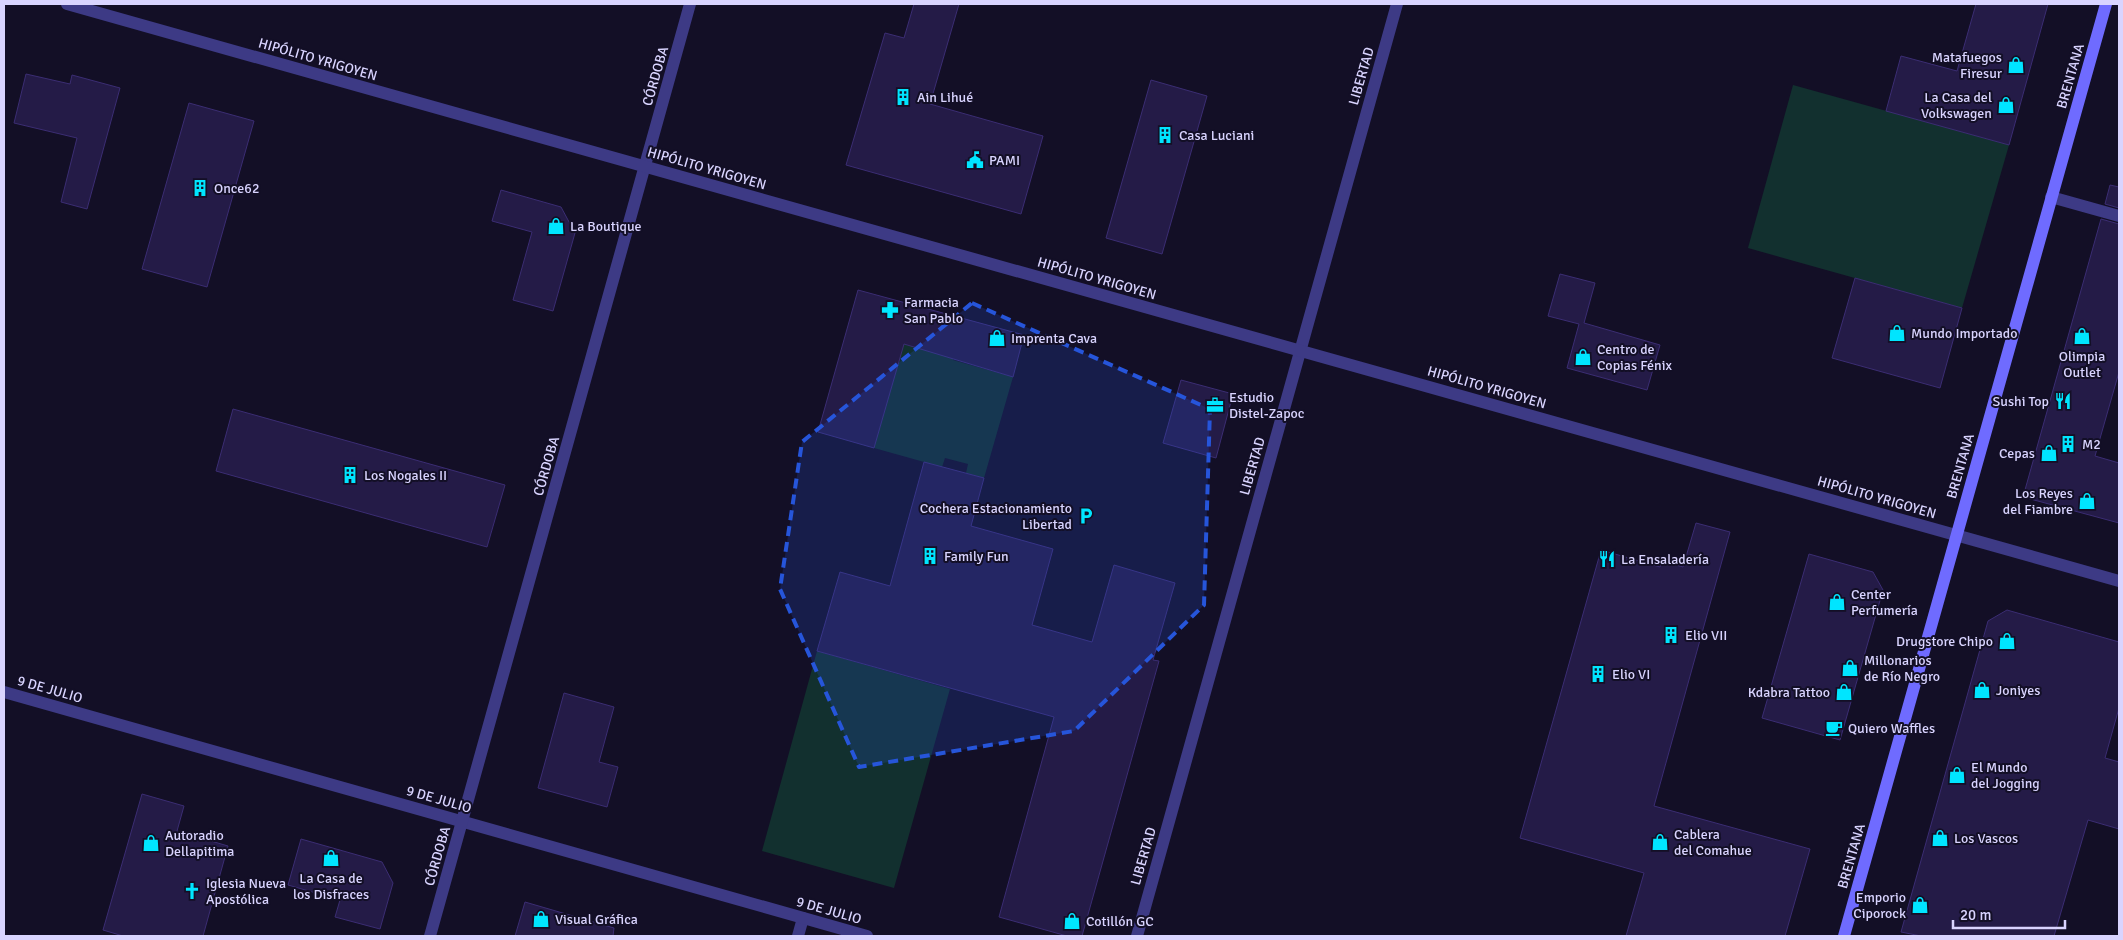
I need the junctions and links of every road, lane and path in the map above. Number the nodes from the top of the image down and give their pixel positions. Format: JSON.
{"nodes":[{"id":1,"x":67,"y":4,"type":"edge"},
{"id":2,"x":690,"y":4,"type":"edge"},
{"id":3,"x":1397,"y":4,"type":"edge"},
{"id":4,"x":2106,"y":4,"type":"edge"},
{"id":5,"x":645,"y":166,"type":"junction"},
{"id":6,"x":2051,"y":197,"type":"junction"},
{"id":7,"x":2119,"y":216,"type":"edge"},
{"id":8,"x":1300,"y":350,"type":"junction"},
{"id":9,"x":1957,"y":535,"type":"junction"},
{"id":10,"x":2119,"y":581,"type":"edge"},
{"id":11,"x":4,"y":692,"type":"edge"},
{"id":12,"x":462,"y":821,"type":"junction"},
{"id":13,"x":803,"y":918,"type":"junction"},
{"id":14,"x":430,"y":936,"type":"edge"},
{"id":15,"x":798,"y":936,"type":"edge"},
{"id":16,"x":867,"y":936,"type":"edge"},
{"id":17,"x":1137,"y":936,"type":"edge"},
{"id":18,"x":1844,"y":936,"type":"edge"}],
"edges":[{"from":1,"to":5,"type":"street","name":"HIPÓLITO YRIGOYEN"},
{"from":2,"to":5,"type":"street","name":"CÓRDOBA"},
{"from":3,"to":8,"type":"street","name":"LIBERTAD"},
{"from":4,"to":6,"type":"main road","name":"BRENTANA"},
{"from":5,"to":8,"type":"street","name":"HIPÓLITO YRIGOYEN"},
{"from":5,"to":12,"type":"street","name":"CÓRDOBA"},
{"from":6,"to":7,"type":"street"},
{"from":6,"to":9,"type":"main road","name":"BRENTANA"},
{"from":8,"to":9,"type":"street","name":"HIPÓLITO YRIGOYEN"},
{"from":8,"to":17,"type":"street","name":"LIBERTAD"},
{"from":9,"to":10,"type":"street","name":"HIPÓLITO YRIGOYEN"},
{"from":9,"to":18,"type":"main road","name":"BRENTANA"},
{"from":11,"to":12,"type":"street","name":"9 DE JULIO"},
{"from":12,"to":13,"type":"street","name":"9 DE JULIO"},
{"from":12,"to":14,"type":"street","name":"CÓRDOBA"},
{"from":13,"to":15,"type":"street"},
{"from":13,"to":16,"type":"street","name":"9 DE JULIO"}]}
